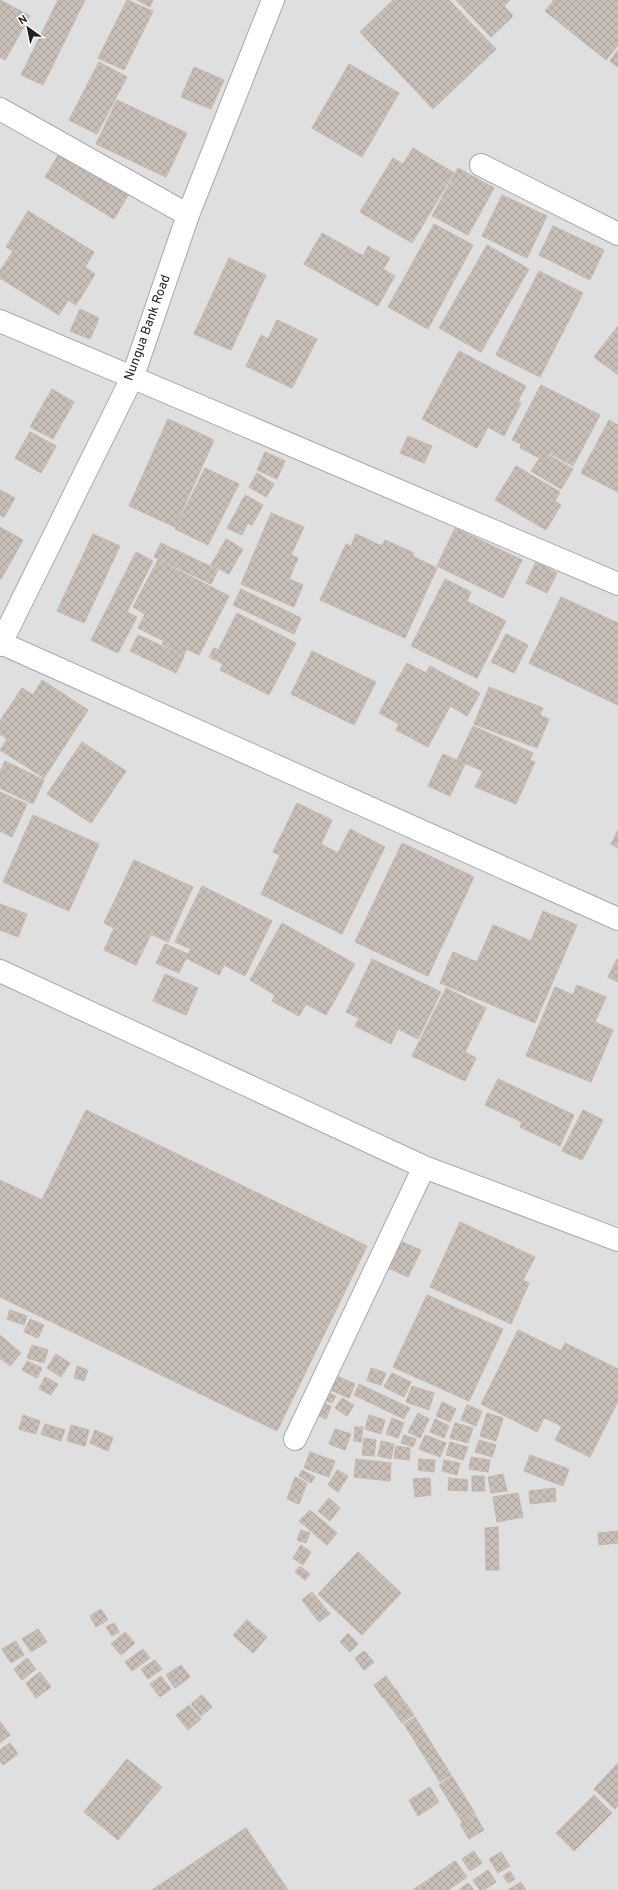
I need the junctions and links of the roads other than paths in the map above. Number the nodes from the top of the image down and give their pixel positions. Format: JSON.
{"nodes":[{"id":1,"x":273,"y":0,"type":"edge"},
{"id":2,"x":0,"y":109,"type":"edge"},
{"id":3,"x":480,"y":165,"type":"dead end"},
{"id":4,"x":188,"y":216,"type":"junction"},
{"id":5,"x":618,"y":234,"type":"edge"},
{"id":6,"x":0,"y":321,"type":"edge"},
{"id":7,"x":133,"y":376,"type":"junction"},
{"id":8,"x":618,"y":584,"type":"edge"},
{"id":9,"x":1,"y":644,"type":"edge"},
{"id":10,"x":618,"y":919,"type":"edge"},
{"id":11,"x":0,"y":971,"type":"edge"},
{"id":12,"x":424,"y":1167,"type":"junction"},
{"id":13,"x":618,"y":1240,"type":"edge"},
{"id":14,"x":295,"y":1439,"type":"dead end"}],
"edges":[{"from":1,"to":4,"type":"street","name":"Nungua Bank Road"},
{"from":2,"to":4,"type":"street"},
{"from":3,"to":5,"type":"street"},
{"from":4,"to":7,"type":"street","name":"Nungua Bank Road"},
{"from":6,"to":7,"type":"street"},
{"from":7,"to":8,"type":"street"},
{"from":7,"to":9,"type":"street","name":"Nungua Bank Road"},
{"from":9,"to":10,"type":"street"},
{"from":11,"to":12,"type":"street"},
{"from":12,"to":13,"type":"street"},
{"from":12,"to":14,"type":"street"}]}
